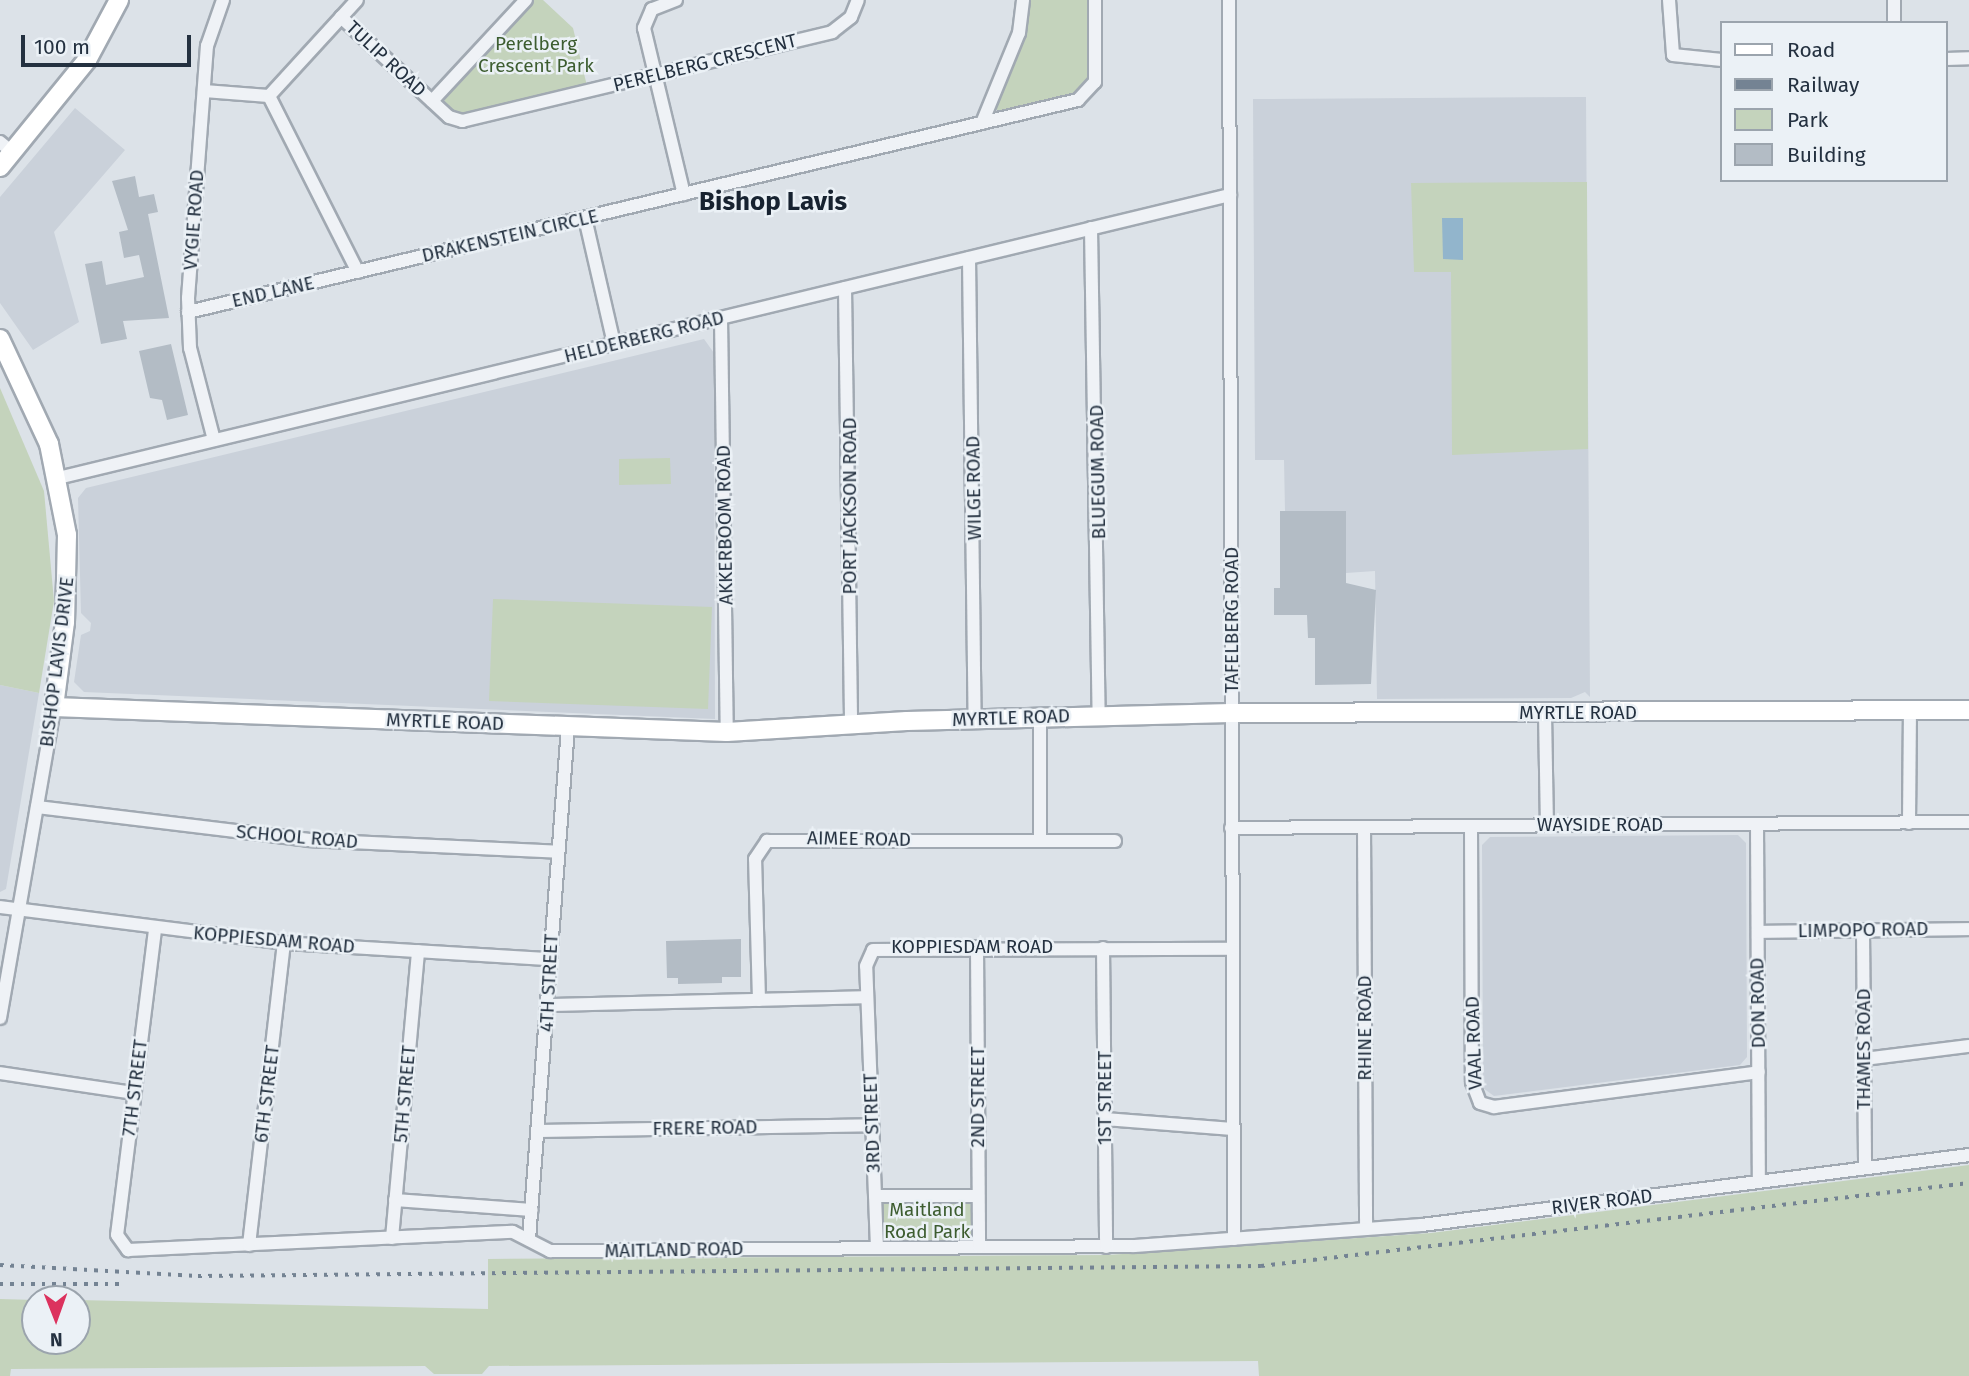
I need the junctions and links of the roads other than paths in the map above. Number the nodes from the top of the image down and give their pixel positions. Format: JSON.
{"nodes":[{"id":1,"x":119,"y":0,"type":"edge"},
{"id":2,"x":223,"y":0,"type":"edge"},
{"id":3,"x":357,"y":0,"type":"edge"},
{"id":4,"x":526,"y":0,"type":"edge"},
{"id":5,"x":676,"y":0,"type":"edge"},
{"id":6,"x":858,"y":0,"type":"edge"},
{"id":7,"x":1023,"y":0,"type":"edge"},
{"id":8,"x":1095,"y":0,"type":"edge"},
{"id":9,"x":1229,"y":0,"type":"edge"},
{"id":10,"x":1669,"y":0,"type":"edge"},
{"id":11,"x":1894,"y":0,"type":"edge"},
{"id":12,"x":341,"y":17,"type":"junction"},
{"id":13,"x":1894,"y":21,"type":"edge"},
{"id":14,"x":1948,"y":58,"type":"edge"},
{"id":15,"x":1969,"y":58,"type":"edge"},
{"id":16,"x":1720,"y":60,"type":"edge"},
{"id":17,"x":656,"y":75,"type":"junction"},
{"id":18,"x":204,"y":91,"type":"junction"},
{"id":19,"x":268,"y":96,"type":"junction"},
{"id":20,"x":432,"y":101,"type":"junction"},
{"id":21,"x":982,"y":123,"type":"junction"},
{"id":22,"x":6,"y":147,"type":"edge"},
{"id":23,"x":0,"y":167,"type":"edge"},
{"id":24,"x":684,"y":194,"type":"junction"},
{"id":25,"x":1230,"y":195,"type":"junction"},
{"id":26,"x":585,"y":218,"type":"junction"},
{"id":27,"x":1091,"y":228,"type":"junction"},
{"id":28,"x":969,"y":258,"type":"junction"},
{"id":29,"x":358,"y":272,"type":"junction"},
{"id":30,"x":845,"y":288,"type":"junction"},
{"id":31,"x":188,"y":312,"type":"junction"},
{"id":32,"x":721,"y":318,"type":"junction"},
{"id":33,"x":0,"y":339,"type":"edge"},
{"id":34,"x":614,"y":344,"type":"junction"},
{"id":35,"x":214,"y":440,"type":"junction"},
{"id":36,"x":58,"y":478,"type":"junction"},
{"id":37,"x":54,"y":707,"type":"junction"},
{"id":38,"x":1910,"y":710,"type":"junction"},
{"id":39,"x":1969,"y":710,"type":"edge"},
{"id":40,"x":1231,"y":713,"type":"junction"},
{"id":41,"x":1545,"y":713,"type":"junction"},
{"id":42,"x":1099,"y":715,"type":"junction"},
{"id":43,"x":1040,"y":717,"type":"junction"},
{"id":44,"x":975,"y":719,"type":"junction"},
{"id":45,"x":851,"y":724,"type":"junction"},
{"id":46,"x":568,"y":727,"type":"junction"},
{"id":47,"x":727,"y":732,"type":"junction"},
{"id":48,"x":37,"y":807,"type":"junction"},
{"id":49,"x":1969,"y":822,"type":"edge"},
{"id":50,"x":1909,"y":823,"type":"junction"},
{"id":51,"x":1756,"y":824,"type":"junction"},
{"id":52,"x":1547,"y":825,"type":"junction"},
{"id":53,"x":1471,"y":826,"type":"junction"},
{"id":54,"x":1364,"y":827,"type":"junction"},
{"id":55,"x":1231,"y":828,"type":"junction"},
{"id":56,"x":1040,"y":841,"type":"junction"},
{"id":57,"x":1115,"y":841,"type":"dead end"},
{"id":58,"x":558,"y":852,"type":"junction"},
{"id":59,"x":0,"y":907,"type":"edge"},
{"id":60,"x":18,"y":911,"type":"junction"},
{"id":61,"x":1969,"y":929,"type":"edge"},
{"id":62,"x":155,"y":930,"type":"junction"},
{"id":63,"x":1863,"y":930,"type":"junction"},
{"id":64,"x":1758,"y":932,"type":"junction"},
{"id":65,"x":284,"y":943,"type":"junction"},
{"id":66,"x":977,"y":947,"type":"junction"},
{"id":67,"x":1103,"y":948,"type":"junction"},
{"id":68,"x":1232,"y":950,"type":"junction"},
{"id":69,"x":418,"y":951,"type":"junction"},
{"id":70,"x":549,"y":959,"type":"junction"},
{"id":71,"x":867,"y":997,"type":"junction"},
{"id":72,"x":759,"y":1000,"type":"junction"},
{"id":73,"x":548,"y":1005,"type":"junction"},
{"id":74,"x":0,"y":1018,"type":"edge"},
{"id":75,"x":1969,"y":1046,"type":"edge"},
{"id":76,"x":1864,"y":1059,"type":"junction"},
{"id":77,"x":1759,"y":1072,"type":"junction"},
{"id":78,"x":0,"y":1073,"type":"edge"},
{"id":79,"x":134,"y":1093,"type":"junction"},
{"id":80,"x":1105,"y":1119,"type":"junction"},
{"id":81,"x":872,"y":1125,"type":"junction"},
{"id":82,"x":1233,"y":1129,"type":"junction"},
{"id":83,"x":539,"y":1131,"type":"junction"},
{"id":84,"x":1969,"y":1155,"type":"edge"},
{"id":85,"x":1865,"y":1168,"type":"junction"},
{"id":86,"x":1759,"y":1182,"type":"junction"},
{"id":87,"x":875,"y":1196,"type":"junction"},
{"id":88,"x":978,"y":1196,"type":"junction"},
{"id":89,"x":395,"y":1200,"type":"junction"},
{"id":90,"x":532,"y":1210,"type":"junction"},
{"id":91,"x":1366,"y":1229,"type":"junction"},
{"id":92,"x":392,"y":1238,"type":"junction"},
{"id":93,"x":529,"y":1239,"type":"junction"},
{"id":94,"x":1234,"y":1239,"type":"junction"},
{"id":95,"x":121,"y":1245,"type":"joint"},
{"id":96,"x":250,"y":1245,"type":"junction"},
{"id":97,"x":979,"y":1247,"type":"junction"},
{"id":98,"x":1106,"y":1247,"type":"junction"},
{"id":99,"x":877,"y":1248,"type":"junction"}],
"edges":[{"from":1,"to":22,"type":"street"},
{"from":2,"to":18,"type":"street","name":"VYGIE ROAD"},
{"from":3,"to":12,"type":"street"},
{"from":4,"to":20,"type":"street"},
{"from":5,"to":17,"type":"street"},
{"from":6,"to":17,"type":"street","name":"PERELBERG CRESCENT"},
{"from":7,"to":21,"type":"street"},
{"from":8,"to":21,"type":"street","name":"DRAKENSTEIN CIRCLE"},
{"from":9,"to":25,"type":"street","name":"TAFELBERG ROAD"},
{"from":10,"to":16,"type":"street"},
{"from":11,"to":13,"type":"street"},
{"from":12,"to":19,"type":"street"},
{"from":12,"to":20,"type":"street","name":"TULIP ROAD"},
{"from":14,"to":15,"type":"street"},
{"from":17,"to":20,"type":"street","name":"PERELBERG CRESCENT"},
{"from":17,"to":24,"type":"street"},
{"from":18,"to":19,"type":"street"},
{"from":18,"to":31,"type":"street","name":"VYGIE ROAD"},
{"from":19,"to":29,"type":"street"},
{"from":21,"to":24,"type":"street","name":"DRAKENSTEIN CIRCLE"},
{"from":22,"to":23,"type":"street"},
{"from":24,"to":26,"type":"street","name":"DRAKENSTEIN CIRCLE"},
{"from":25,"to":27,"type":"street","name":"HELDERBERG ROAD"},
{"from":25,"to":40,"type":"street","name":"TAFELBERG ROAD"},
{"from":26,"to":29,"type":"street","name":"DRAKENSTEIN CIRCLE"},
{"from":26,"to":34,"type":"street"},
{"from":27,"to":28,"type":"street","name":"HELDERBERG ROAD"},
{"from":27,"to":42,"type":"street","name":"BLUEGUM ROAD"},
{"from":28,"to":30,"type":"street","name":"HELDERBERG ROAD"},
{"from":28,"to":44,"type":"street","name":"WILGE ROAD"},
{"from":29,"to":31,"type":"street","name":"END LANE"},
{"from":30,"to":32,"type":"street","name":"HELDERBERG ROAD"},
{"from":30,"to":45,"type":"street","name":"PORT JACKSON ROAD"},
{"from":31,"to":35,"type":"street","name":"VYGIE ROAD"},
{"from":32,"to":34,"type":"street","name":"HELDERBERG ROAD"},
{"from":32,"to":47,"type":"street","name":"AKKERBOOM ROAD"},
{"from":33,"to":36,"type":"street","name":"BISHOP LAVIS DRIVE"},
{"from":34,"to":35,"type":"street","name":"HELDERBERG ROAD"},
{"from":35,"to":36,"type":"street","name":"HELDERBERG ROAD"},
{"from":36,"to":37,"type":"street","name":"BISHOP LAVIS DRIVE"},
{"from":37,"to":46,"type":"street","name":"MYRTLE ROAD"},
{"from":37,"to":48,"type":"street","name":"BISHOP LAVIS DRIVE"},
{"from":38,"to":39,"type":"street","name":"MYRTLE ROAD"},
{"from":38,"to":41,"type":"street","name":"MYRTLE ROAD"},
{"from":38,"to":50,"type":"street"},
{"from":40,"to":41,"type":"street","name":"MYRTLE ROAD"},
{"from":40,"to":42,"type":"street","name":"MYRTLE ROAD"},
{"from":40,"to":55,"type":"street","name":"TAFELBERG ROAD"},
{"from":41,"to":52,"type":"street"},
{"from":42,"to":43,"type":"street","name":"MYRTLE ROAD"},
{"from":43,"to":44,"type":"street","name":"MYRTLE ROAD"},
{"from":43,"to":56,"type":"street"},
{"from":44,"to":45,"type":"street","name":"MYRTLE ROAD"},
{"from":45,"to":47,"type":"street","name":"MYRTLE ROAD"},
{"from":46,"to":47,"type":"street","name":"MYRTLE ROAD"},
{"from":46,"to":58,"type":"street","name":"4TH STREET"},
{"from":48,"to":58,"type":"street","name":"SCHOOL ROAD"},
{"from":48,"to":60,"type":"street","name":"BISHOP LAVIS DRIVE"},
{"from":49,"to":50,"type":"street","name":"WAYSIDE ROAD"},
{"from":50,"to":51,"type":"street","name":"WAYSIDE ROAD"},
{"from":51,"to":52,"type":"street","name":"WAYSIDE ROAD"},
{"from":51,"to":64,"type":"street","name":"DON ROAD"},
{"from":52,"to":53,"type":"street","name":"WAYSIDE ROAD"},
{"from":53,"to":54,"type":"street","name":"WAYSIDE ROAD"},
{"from":53,"to":77,"type":"street","name":"VAAL ROAD"},
{"from":54,"to":55,"type":"street","name":"WAYSIDE ROAD"},
{"from":54,"to":91,"type":"street","name":"RHINE ROAD"},
{"from":55,"to":68,"type":"street","name":"TAFELBERG ROAD"},
{"from":56,"to":57,"type":"street","name":"AIMEE ROAD"},
{"from":56,"to":72,"type":"street","name":"AIMEE ROAD"},
{"from":58,"to":70,"type":"street","name":"4TH STREET"},
{"from":59,"to":60,"type":"street","name":"KOPPIESDAM ROAD"},
{"from":60,"to":62,"type":"street","name":"KOPPIESDAM ROAD"},
{"from":60,"to":74,"type":"street","name":"BISHOP LAVIS DRIVE"},
{"from":61,"to":63,"type":"street","name":"LIMPOPO ROAD"},
{"from":62,"to":65,"type":"street","name":"KOPPIESDAM ROAD"},
{"from":62,"to":79,"type":"street","name":"7TH STREET"},
{"from":63,"to":64,"type":"street","name":"LIMPOPO ROAD"},
{"from":63,"to":76,"type":"street","name":"THAMES ROAD"},
{"from":64,"to":77,"type":"street","name":"DON ROAD"},
{"from":65,"to":69,"type":"street","name":"KOPPIESDAM ROAD"},
{"from":65,"to":96,"type":"street","name":"6TH STREET"},
{"from":66,"to":67,"type":"street","name":"KOPPIESDAM ROAD"},
{"from":66,"to":71,"type":"street","name":"KOPPIESDAM ROAD"},
{"from":66,"to":88,"type":"street","name":"2ND STREET"},
{"from":67,"to":68,"type":"street","name":"KOPPIESDAM ROAD"},
{"from":67,"to":80,"type":"street","name":"1ST STREET"},
{"from":68,"to":82,"type":"street","name":"TAFELBERG ROAD"},
{"from":69,"to":70,"type":"street","name":"KOPPIESDAM ROAD"},
{"from":69,"to":89,"type":"street","name":"5TH STREET"},
{"from":70,"to":73,"type":"street","name":"4TH STREET"},
{"from":71,"to":72,"type":"street"},
{"from":71,"to":81,"type":"street","name":"3RD STREET"},
{"from":72,"to":73,"type":"street"},
{"from":73,"to":83,"type":"street","name":"4TH STREET"},
{"from":75,"to":76,"type":"street"},
{"from":76,"to":85,"type":"street","name":"THAMES ROAD"},
{"from":77,"to":86,"type":"street","name":"DON ROAD"},
{"from":78,"to":79,"type":"street"},
{"from":79,"to":95,"type":"street","name":"7TH STREET"},
{"from":80,"to":82,"type":"street"},
{"from":80,"to":98,"type":"street","name":"1ST STREET"},
{"from":81,"to":83,"type":"street","name":"FRERE ROAD"},
{"from":81,"to":87,"type":"street","name":"3RD STREET"},
{"from":82,"to":94,"type":"street","name":"TAFELBERG ROAD"},
{"from":83,"to":90,"type":"street","name":"4TH STREET"},
{"from":84,"to":85,"type":"street","name":"RIVER ROAD"},
{"from":85,"to":86,"type":"street","name":"RIVER ROAD"},
{"from":86,"to":91,"type":"street","name":"RIVER ROAD"},
{"from":87,"to":88,"type":"street"},
{"from":87,"to":99,"type":"street","name":"3RD STREET"},
{"from":88,"to":97,"type":"street","name":"2ND STREET"},
{"from":89,"to":90,"type":"street"},
{"from":89,"to":92,"type":"street","name":"5TH STREET"},
{"from":90,"to":93,"type":"street","name":"4TH STREET"},
{"from":91,"to":94,"type":"street","name":"RIVER ROAD"},
{"from":92,"to":93,"type":"street","name":"MAITLAND ROAD"},
{"from":92,"to":96,"type":"street","name":"MAITLAND ROAD"},
{"from":93,"to":99,"type":"street","name":"MAITLAND ROAD"},
{"from":94,"to":98,"type":"street","name":"MAITLAND ROAD"},
{"from":95,"to":96,"type":"street","name":"MAITLAND ROAD"},
{"from":97,"to":98,"type":"street","name":"MAITLAND ROAD"},
{"from":97,"to":99,"type":"street","name":"MAITLAND ROAD"}]}
